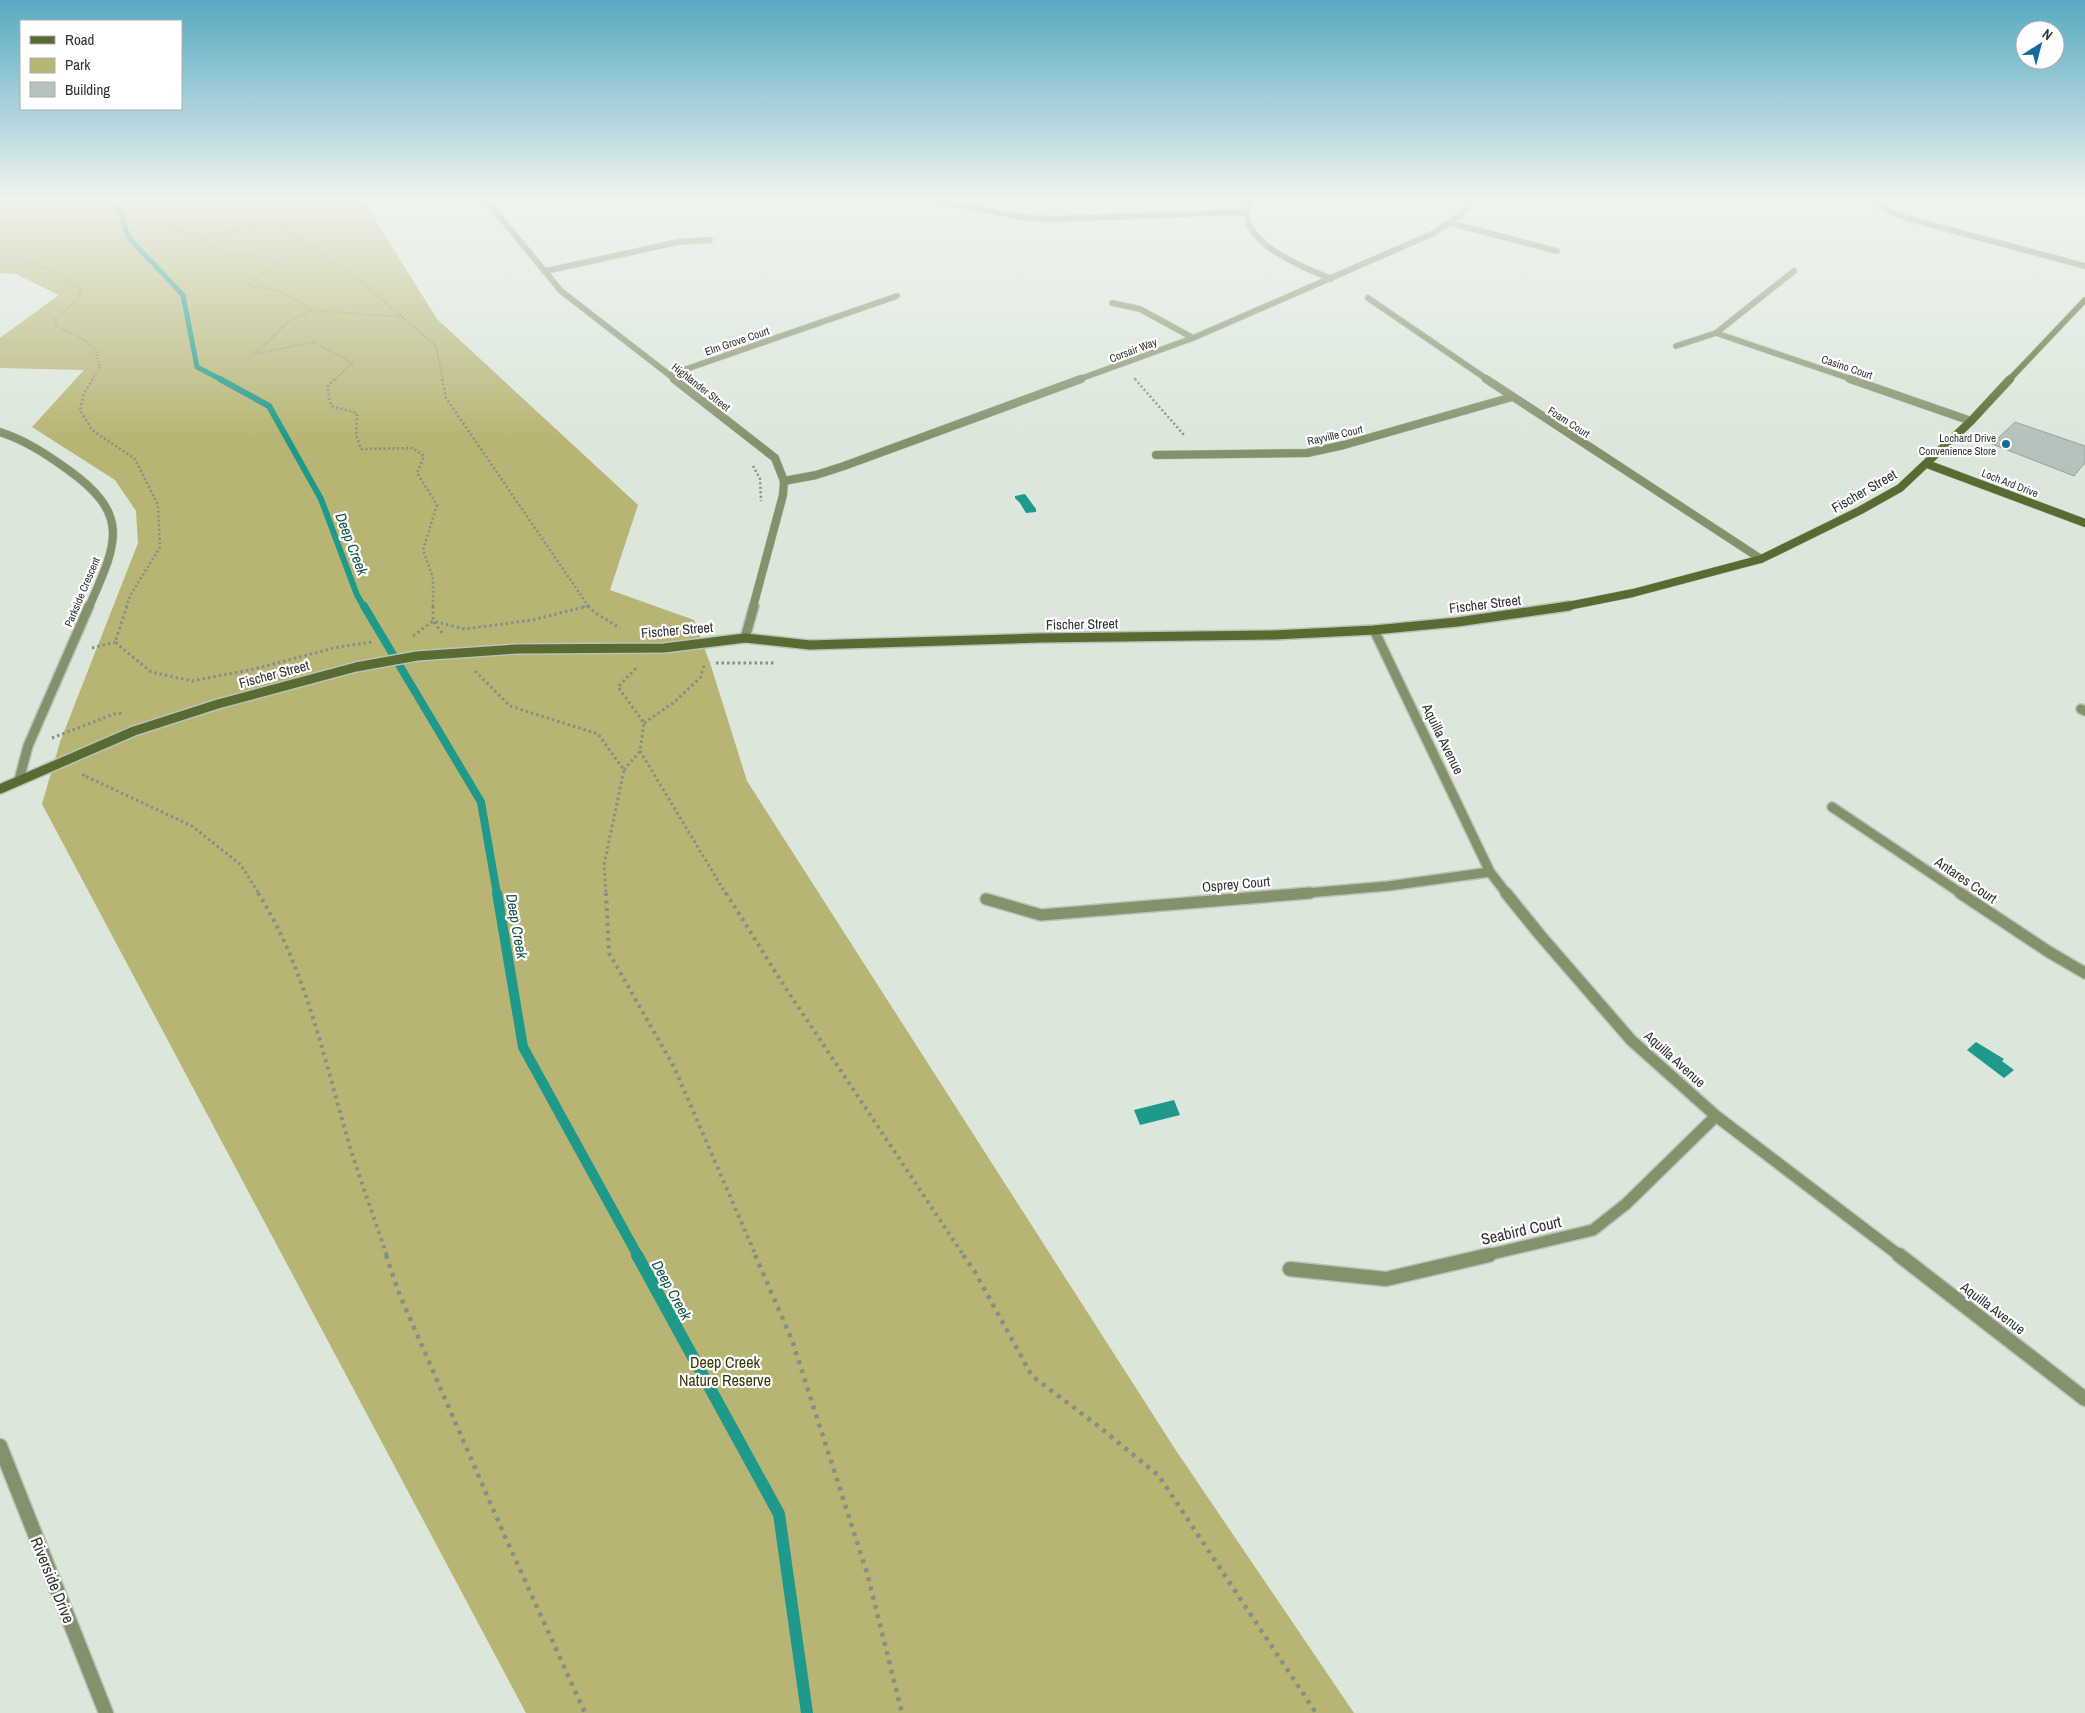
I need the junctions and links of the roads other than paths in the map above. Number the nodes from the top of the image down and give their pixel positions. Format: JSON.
{"nodes":[{"id":1,"x":553,"y":280,"type":"edge"},
{"id":2,"x":1329,"y":280,"type":"edge"},
{"id":3,"x":1783,"y":280,"type":"edge"},
{"id":4,"x":897,"y":296,"type":"dead end"},
{"id":5,"x":1368,"y":298,"type":"dead end"},
{"id":6,"x":2085,"y":300,"type":"edge"},
{"id":7,"x":1112,"y":303,"type":"dead end"},
{"id":8,"x":1716,"y":333,"type":"junction"},
{"id":9,"x":1193,"y":338,"type":"junction"},
{"id":10,"x":1676,"y":346,"type":"dead end"},
{"id":11,"x":669,"y":375,"type":"junction"},
{"id":12,"x":1512,"y":397,"type":"junction"},
{"id":13,"x":1971,"y":421,"type":"junction"},
{"id":14,"x":0,"y":432,"type":"edge"},
{"id":15,"x":1156,"y":455,"type":"dead end"},
{"id":16,"x":1928,"y":464,"type":"junction"},
{"id":17,"x":784,"y":481,"type":"junction"},
{"id":18,"x":2085,"y":523,"type":"edge"},
{"id":19,"x":1761,"y":559,"type":"junction"},
{"id":20,"x":1374,"y":630,"type":"junction"},
{"id":21,"x":745,"y":638,"type":"junction"},
{"id":22,"x":19,"y":780,"type":"junction"},
{"id":23,"x":0,"y":789,"type":"edge"},
{"id":24,"x":1832,"y":807,"type":"dead end"},
{"id":25,"x":1490,"y":872,"type":"junction"},
{"id":26,"x":986,"y":899,"type":"dead end"},
{"id":27,"x":2085,"y":973,"type":"edge"},
{"id":28,"x":1716,"y":1116,"type":"junction"},
{"id":29,"x":1290,"y":1269,"type":"dead end"},
{"id":30,"x":2085,"y":1399,"type":"edge"},
{"id":31,"x":0,"y":1446,"type":"edge"},
{"id":32,"x":106,"y":1713,"type":"edge"}],
"edges":[{"from":1,"to":11,"type":"street","name":"Highlander Street"},
{"from":2,"to":9,"type":"street","name":"Corsair Way"},
{"from":3,"to":8,"type":"street"},
{"from":4,"to":11,"type":"street","name":"Elm Grove Court"},
{"from":5,"to":12,"type":"street","name":"Foam Court"},
{"from":6,"to":13,"type":"street","name":"Fischer Street"},
{"from":7,"to":9,"type":"street"},
{"from":8,"to":10,"type":"street"},
{"from":8,"to":13,"type":"street","name":"Casino Court"},
{"from":9,"to":17,"type":"street","name":"Corsair Way"},
{"from":11,"to":17,"type":"street","name":"Highlander Street"},
{"from":12,"to":15,"type":"street","name":"Rayville Court"},
{"from":12,"to":19,"type":"street","name":"Foam Court"},
{"from":13,"to":16,"type":"street","name":"Fischer Street"},
{"from":14,"to":22,"type":"street","name":"Parkside Crescent"},
{"from":16,"to":18,"type":"street","name":"Loch Ard Drive"},
{"from":16,"to":19,"type":"street","name":"Fischer Street"},
{"from":17,"to":21,"type":"street"},
{"from":19,"to":20,"type":"street","name":"Fischer Street"},
{"from":20,"to":21,"type":"street","name":"Fischer Street"},
{"from":20,"to":25,"type":"street","name":"Aquilla Avenue"},
{"from":21,"to":22,"type":"street","name":"Fischer Street"},
{"from":22,"to":23,"type":"street","name":"Fischer Street"},
{"from":24,"to":27,"type":"street","name":"Antares Court"},
{"from":25,"to":26,"type":"street","name":"Osprey Court"},
{"from":25,"to":28,"type":"street","name":"Aquilla Avenue"},
{"from":28,"to":29,"type":"street","name":"Seabird Court"},
{"from":28,"to":30,"type":"street","name":"Aquilla Avenue"},
{"from":31,"to":32,"type":"street","name":"Riverside Drive"}]}
